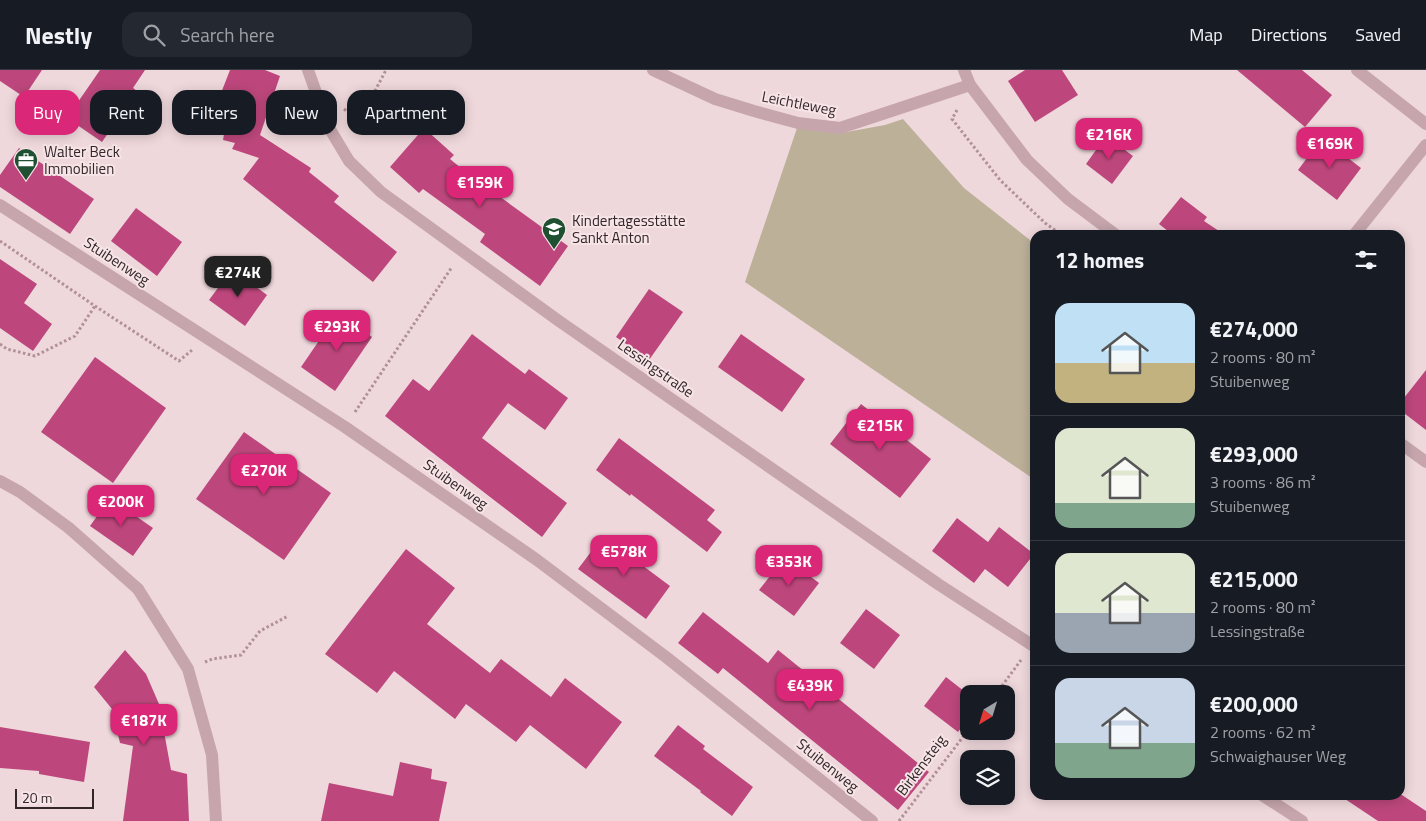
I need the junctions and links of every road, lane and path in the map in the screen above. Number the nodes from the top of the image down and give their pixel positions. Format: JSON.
{"nodes":[{"id":1,"x":308,"y":70,"type":"edge"},
{"id":2,"x":386,"y":70,"type":"edge"},
{"id":3,"x":653,"y":70,"type":"edge"},
{"id":4,"x":964,"y":70,"type":"edge"},
{"id":5,"x":1357,"y":70,"type":"edge"},
{"id":6,"x":970,"y":85,"type":"junction"},
{"id":7,"x":339,"y":103,"type":"dead end"},
{"id":8,"x":1426,"y":124,"type":"edge"},
{"id":9,"x":1426,"y":146,"type":"edge"},
{"id":10,"x":0,"y":205,"type":"edge"},
{"id":11,"x":1055,"y":230,"type":"edge"},
{"id":12,"x":1109,"y":230,"type":"edge"},
{"id":13,"x":1358,"y":230,"type":"edge"},
{"id":14,"x":0,"y":241,"type":"edge"},
{"id":15,"x":448,"y":273,"type":"dead end"},
{"id":16,"x":96,"y":306,"type":"junction"},
{"id":17,"x":206,"y":338,"type":"junction"},
{"id":18,"x":0,"y":344,"type":"edge"},
{"id":19,"x":345,"y":426,"type":"junction"},
{"id":20,"x":1405,"y":447,"type":"edge"},
{"id":21,"x":1426,"y":462,"type":"edge"},
{"id":22,"x":0,"y":481,"type":"edge"},
{"id":23,"x":288,"y":616,"type":"dead end"},
{"id":24,"x":1030,"y":643,"type":"edge"},
{"id":25,"x":1030,"y":651,"type":"edge"},
{"id":26,"x":188,"y":669,"type":"junction"},
{"id":27,"x":1003,"y":685,"type":"edge"},
{"id":28,"x":961,"y":740,"type":"edge"},
{"id":29,"x":1270,"y":800,"type":"edge"},
{"id":30,"x":216,"y":821,"type":"edge"},
{"id":31,"x":872,"y":821,"type":"edge"},
{"id":32,"x":899,"y":821,"type":"edge"},
{"id":33,"x":1302,"y":821,"type":"edge"}],
"edges":[{"from":1,"to":24,"type":"street","name":"Lessingstraße"},
{"from":2,"to":7,"type":"path"},
{"from":3,"to":6,"type":"street","name":"Leichtleweg"},
{"from":4,"to":6,"type":"street"},
{"from":5,"to":8,"type":"street"},
{"from":6,"to":11,"type":"path"},
{"from":6,"to":12,"type":"street"},
{"from":9,"to":13,"type":"street"},
{"from":10,"to":17,"type":"street","name":"Stuibenweg"},
{"from":14,"to":16,"type":"path"},
{"from":15,"to":19,"type":"path"},
{"from":16,"to":17,"type":"path"},
{"from":16,"to":18,"type":"path"},
{"from":17,"to":19,"type":"street","name":"Stuibenweg"},
{"from":19,"to":31,"type":"street","name":"Stuibenweg"},
{"from":20,"to":21,"type":"street"},
{"from":22,"to":26,"type":"street"},
{"from":23,"to":26,"type":"path"},
{"from":25,"to":27,"type":"path"},
{"from":26,"to":30,"type":"street"},
{"from":28,"to":32,"type":"path","name":"Birkensteig"},
{"from":29,"to":33,"type":"street"}]}
